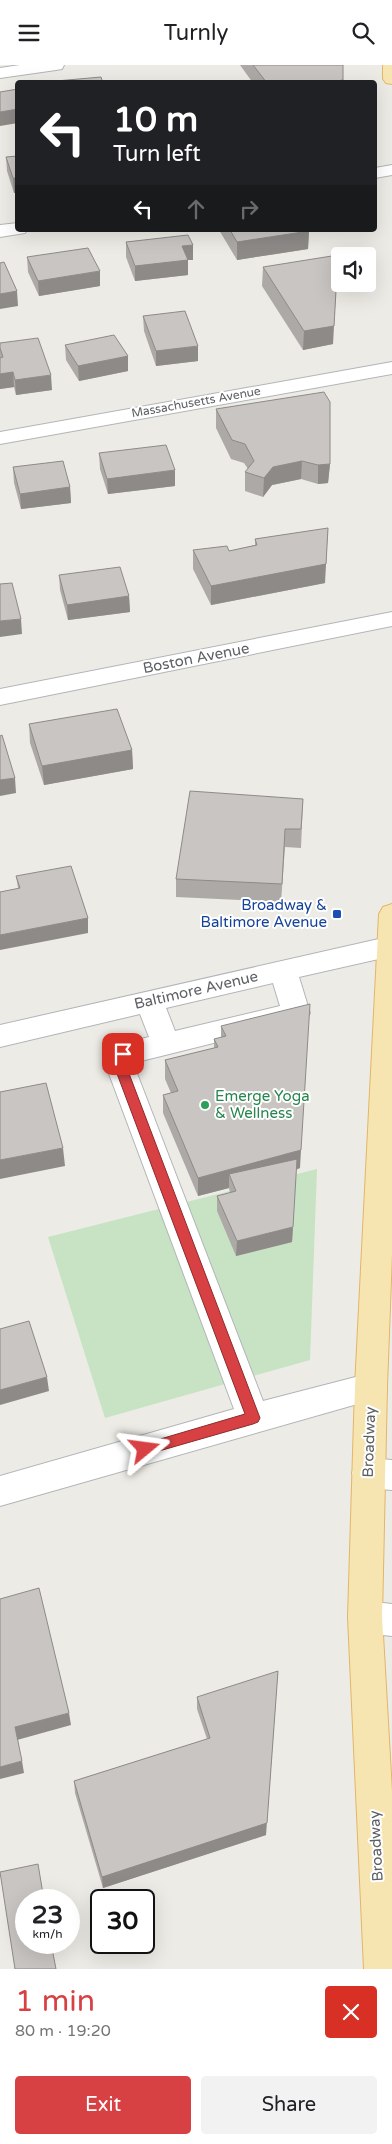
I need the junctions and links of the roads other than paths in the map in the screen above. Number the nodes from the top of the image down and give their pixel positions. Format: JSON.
{"nodes":[{"id":1,"x":56,"y":65,"type":"edge"},
{"id":2,"x":390,"y":65,"type":"edge"},
{"id":3,"x":0,"y":73,"type":"edge"},
{"id":4,"x":392,"y":79,"type":"edge"},
{"id":5,"x":392,"y":170,"type":"edge"},
{"id":6,"x":377,"y":173,"type":"edge"},
{"id":7,"x":15,"y":229,"type":"edge"},
{"id":8,"x":0,"y":231,"type":"edge"},
{"id":9,"x":392,"y":368,"type":"edge"},
{"id":10,"x":0,"y":438,"type":"edge"},
{"id":11,"x":392,"y":619,"type":"edge"},
{"id":12,"x":0,"y":697,"type":"edge"},
{"id":13,"x":392,"y":914,"type":"edge"},
{"id":14,"x":392,"y":946,"type":"edge"},
{"id":15,"x":283,"y":970,"type":"junction"},
{"id":16,"x":148,"y":1001,"type":"junction"},
{"id":17,"x":0,"y":1036,"type":"edge"},
{"id":18,"x":166,"y":1044,"type":"junction"},
{"id":19,"x":371,"y":1387,"type":"junction"},
{"id":20,"x":253,"y":1418,"type":"junction"},
{"id":21,"x":380,"y":1474,"type":"edge"},
{"id":22,"x":0,"y":1491,"type":"edge"},
{"id":23,"x":378,"y":1619,"type":"edge"},
{"id":24,"x":382,"y":1969,"type":"edge"}],
"edges":[{"from":1,"to":3,"type":"street"},
{"from":2,"to":4,"type":"main road"},
{"from":5,"to":6,"type":"street"},
{"from":7,"to":8,"type":"street"},
{"from":9,"to":10,"type":"street","name":"Massachusetts Avenue"},
{"from":11,"to":12,"type":"street","name":"Boston Avenue"},
{"from":13,"to":14,"type":"main road","name":"Broadway"},
{"from":14,"to":15,"type":"street","name":"Baltimore Avenue"},
{"from":14,"to":19,"type":"main road","name":"Broadway"},
{"from":15,"to":16,"type":"street","name":"Baltimore Avenue"},
{"from":15,"to":18,"type":"street"},
{"from":16,"to":17,"type":"street","name":"Baltimore Avenue"},
{"from":16,"to":18,"type":"street"},
{"from":18,"to":20,"type":"street"},
{"from":19,"to":20,"type":"street"},
{"from":19,"to":21,"type":"main road","name":"Broadway"},
{"from":20,"to":22,"type":"street"},
{"from":21,"to":23,"type":"main road","name":"Broadway"},
{"from":23,"to":24,"type":"main road","name":"Broadway"}]}
